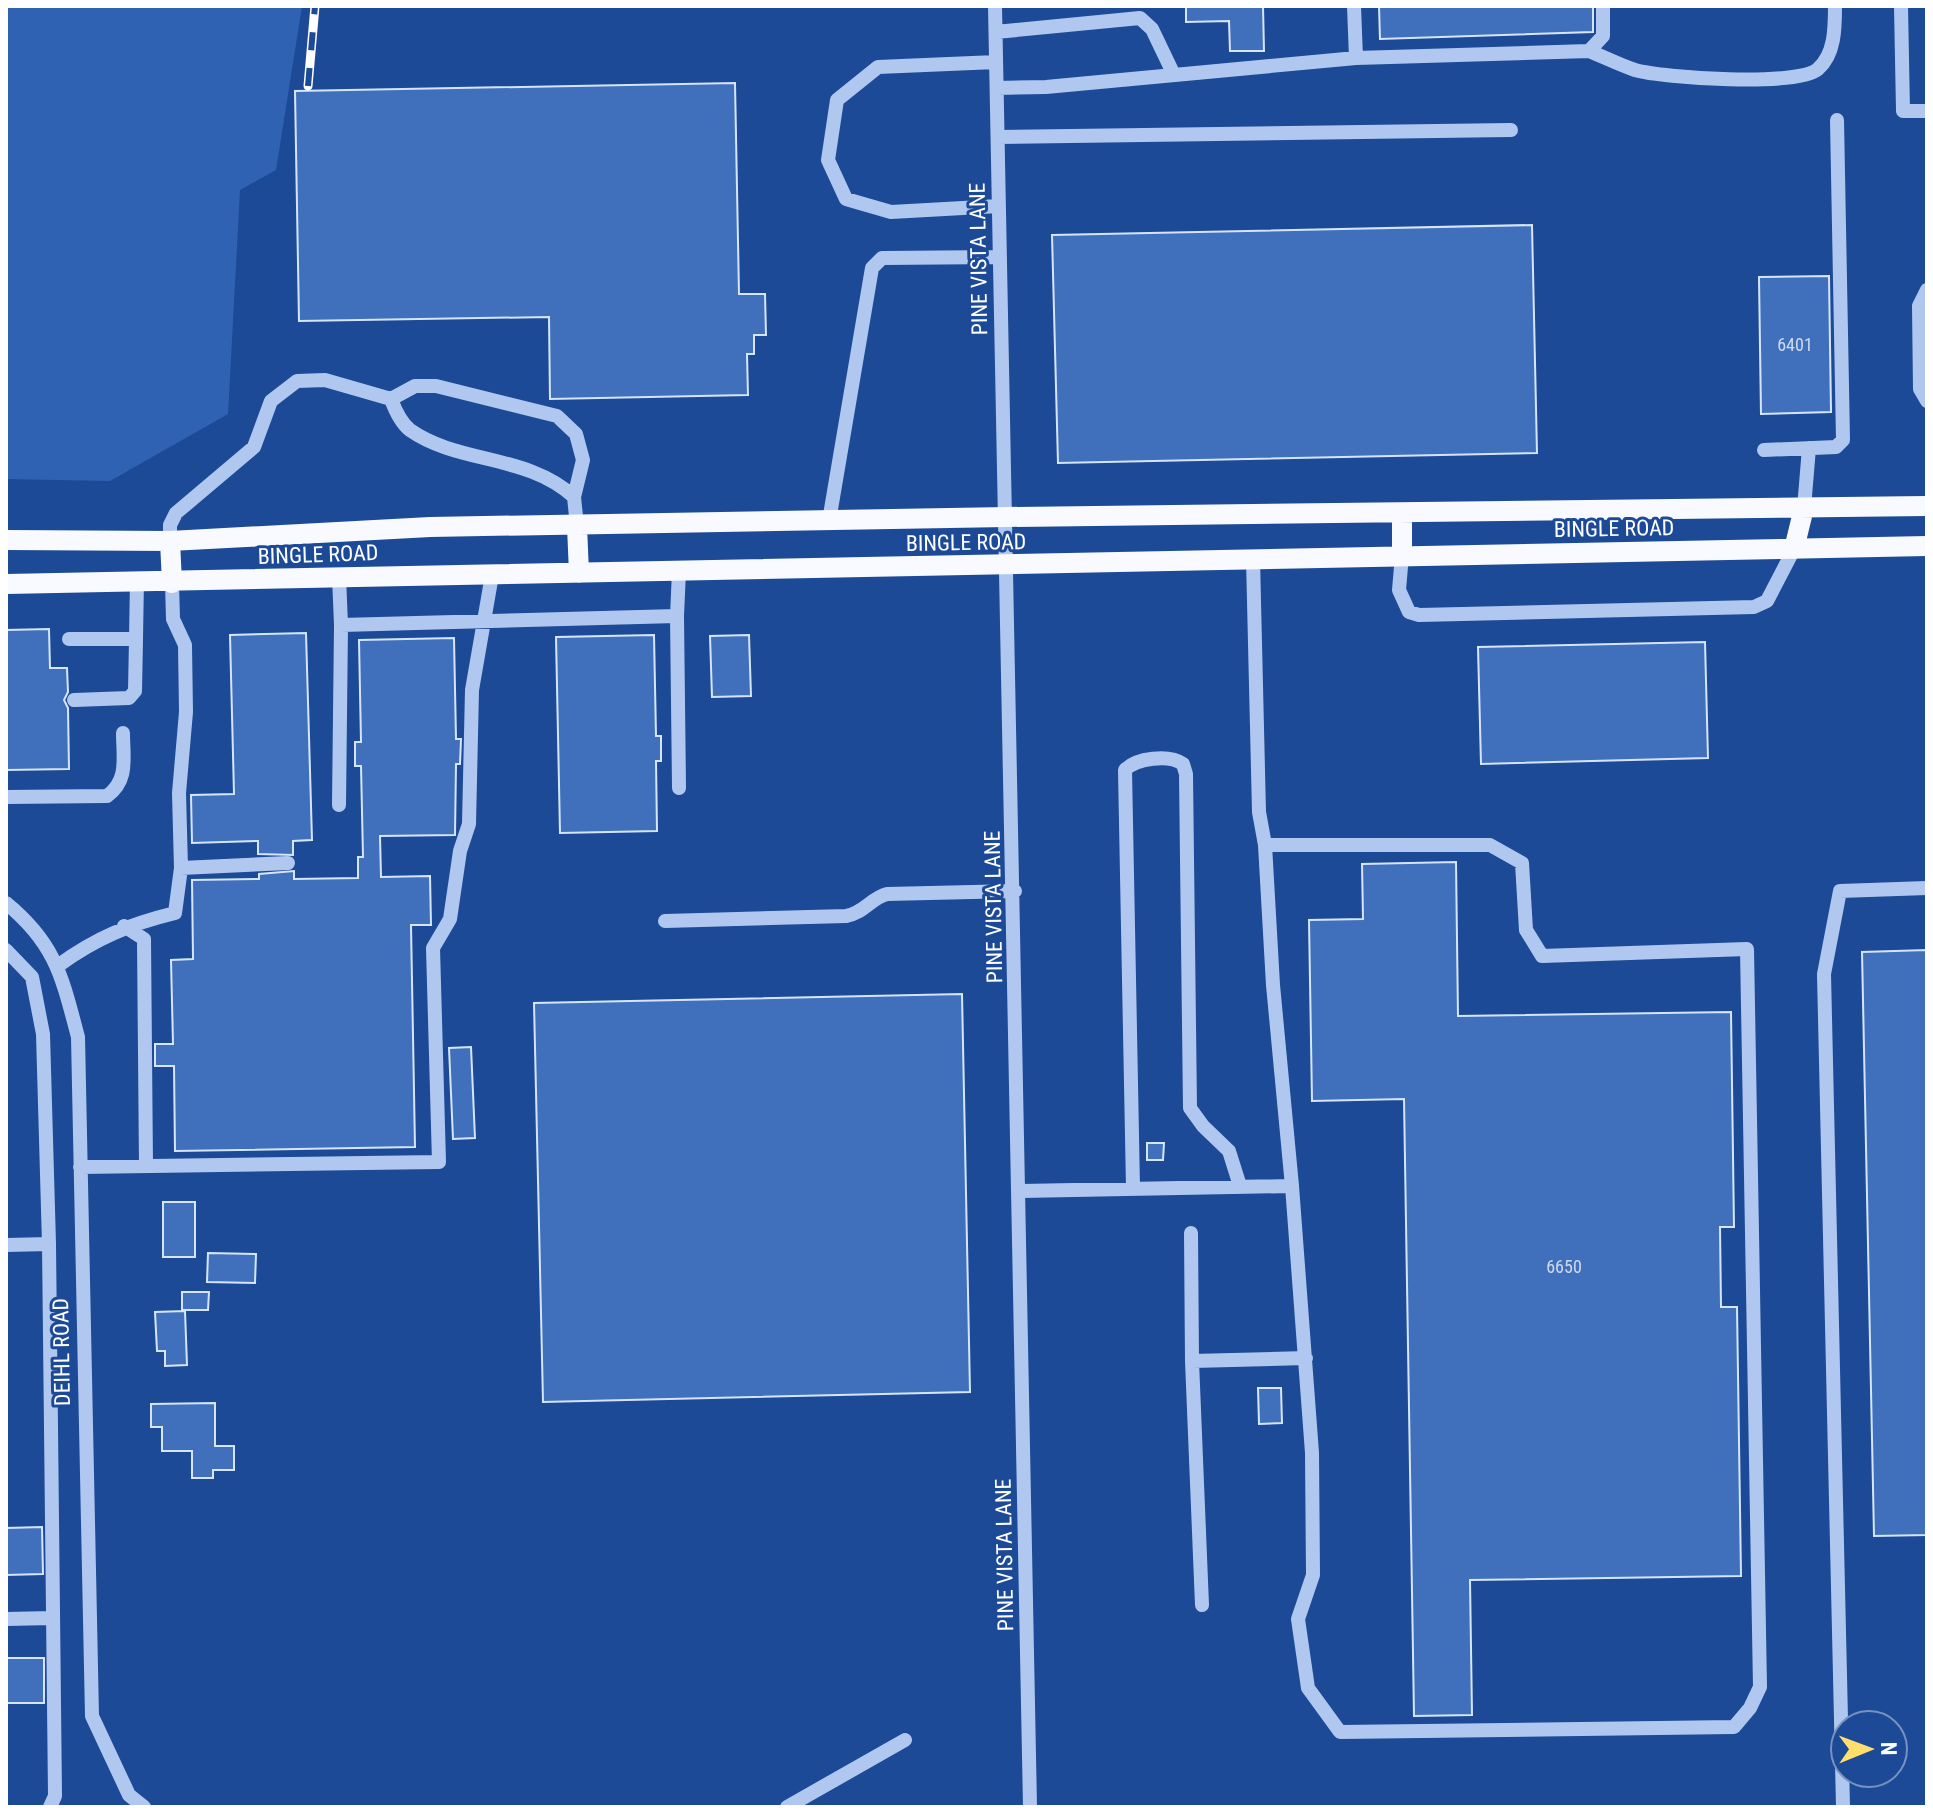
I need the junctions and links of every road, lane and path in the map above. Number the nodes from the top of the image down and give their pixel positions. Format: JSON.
{"nodes":[{"id":1,"x":995,"y":6,"type":"edge"},
{"id":2,"x":1354,"y":6,"type":"edge"},
{"id":3,"x":1603,"y":6,"type":"edge"},
{"id":4,"x":1835,"y":6,"type":"edge"},
{"id":5,"x":1901,"y":6,"type":"edge"},
{"id":6,"x":996,"y":32,"type":"junction"},
{"id":7,"x":1589,"y":51,"type":"junction"},
{"id":8,"x":1356,"y":58,"type":"junction"},
{"id":9,"x":996,"y":62,"type":"junction"},
{"id":10,"x":1174,"y":75,"type":"junction"},
{"id":11,"x":997,"y":88,"type":"junction"},
{"id":12,"x":1927,"y":111,"type":"edge"},
{"id":13,"x":1837,"y":120,"type":"dead end"},
{"id":14,"x":1511,"y":130,"type":"dead end"},
{"id":15,"x":998,"y":137,"type":"junction"},
{"id":16,"x":999,"y":206,"type":"junction"},
{"id":17,"x":1000,"y":257,"type":"junction"},
{"id":18,"x":1927,"y":290,"type":"edge"},
{"id":19,"x":391,"y":399,"type":"junction"},
{"id":20,"x":1927,"y":401,"type":"edge"},
{"id":21,"x":1809,"y":448,"type":"junction"},
{"id":22,"x":1764,"y":450,"type":"dead end"},
{"id":23,"x":574,"y":497,"type":"junction"},
{"id":24,"x":1927,"y":506,"type":"edge"},
{"id":25,"x":1804,"y":508,"type":"junction"},
{"id":26,"x":1402,"y":513,"type":"junction"},
{"id":27,"x":1007,"y":517,"type":"junction"},
{"id":28,"x":829,"y":521,"type":"junction"},
{"id":29,"x":577,"y":526,"type":"junction"},
{"id":30,"x":6,"y":540,"type":"edge"},
{"id":31,"x":170,"y":541,"type":"junction"},
{"id":32,"x":1927,"y":546,"type":"edge"},
{"id":33,"x":1794,"y":549,"type":"junction"},
{"id":34,"x":1402,"y":555,"type":"junction"},
{"id":35,"x":1253,"y":559,"type":"junction"},
{"id":36,"x":1008,"y":565,"type":"junction"},
{"id":37,"x":679,"y":571,"type":"junction"},
{"id":38,"x":579,"y":573,"type":"junction"},
{"id":39,"x":492,"y":575,"type":"junction"},
{"id":40,"x":339,"y":576,"type":"junction"},
{"id":41,"x":137,"y":579,"type":"junction"},
{"id":42,"x":172,"y":583,"type":"junction"},
{"id":43,"x":6,"y":584,"type":"edge"},
{"id":44,"x":677,"y":616,"type":"junction"},
{"id":45,"x":481,"y":624,"type":"junction"},
{"id":46,"x":341,"y":625,"type":"junction"},
{"id":47,"x":69,"y":639,"type":"dead end"},
{"id":48,"x":136,"y":639,"type":"junction"},
{"id":49,"x":74,"y":700,"type":"dead end"},
{"id":50,"x":123,"y":733,"type":"dead end"},
{"id":51,"x":679,"y":788,"type":"dead end"},
{"id":52,"x":6,"y":797,"type":"edge"},
{"id":53,"x":339,"y":805,"type":"dead end"},
{"id":54,"x":1265,"y":845,"type":"junction"},
{"id":55,"x":288,"y":863,"type":"dead end"},
{"id":56,"x":181,"y":868,"type":"junction"},
{"id":57,"x":1927,"y":888,"type":"edge"},
{"id":58,"x":1015,"y":891,"type":"junction"},
{"id":59,"x":6,"y":903,"type":"edge"},
{"id":60,"x":665,"y":921,"type":"dead end"},
{"id":61,"x":124,"y":926,"type":"junction"},
{"id":62,"x":6,"y":950,"type":"edge"},
{"id":63,"x":59,"y":965,"type":"junction"},
{"id":64,"x":146,"y":1166,"type":"junction"},
{"id":65,"x":80,"y":1167,"type":"junction"},
{"id":66,"x":1240,"y":1186,"type":"junction"},
{"id":67,"x":1292,"y":1186,"type":"junction"},
{"id":68,"x":1133,"y":1188,"type":"junction"},
{"id":69,"x":1021,"y":1191,"type":"junction"},
{"id":70,"x":1191,"y":1233,"type":"dead end"},
{"id":71,"x":49,"y":1244,"type":"junction"},
{"id":72,"x":6,"y":1245,"type":"edge"},
{"id":73,"x":1306,"y":1358,"type":"junction"},
{"id":74,"x":1192,"y":1361,"type":"junction"},
{"id":75,"x":1202,"y":1605,"type":"dead end"},
{"id":76,"x":53,"y":1618,"type":"junction"},
{"id":77,"x":6,"y":1619,"type":"edge"},
{"id":78,"x":905,"y":1740,"type":"dead end"},
{"id":79,"x":50,"y":1807,"type":"edge"},
{"id":80,"x":144,"y":1807,"type":"edge"},
{"id":81,"x":787,"y":1807,"type":"edge"},
{"id":82,"x":1030,"y":1807,"type":"edge"},
{"id":83,"x":1843,"y":1807,"type":"edge"}],
"edges":[{"from":1,"to":6,"type":"street","name":"PINE VISTA LANE"},
{"from":2,"to":8,"type":"street"},
{"from":3,"to":7,"type":"street"},
{"from":4,"to":7,"type":"street"},
{"from":5,"to":12,"type":"street"},
{"from":6,"to":9,"type":"street","name":"PINE VISTA LANE"},
{"from":6,"to":10,"type":"street"},
{"from":7,"to":8,"type":"street"},
{"from":8,"to":10,"type":"street"},
{"from":9,"to":11,"type":"street","name":"PINE VISTA LANE"},
{"from":9,"to":16,"type":"street"},
{"from":10,"to":11,"type":"street"},
{"from":11,"to":15,"type":"street","name":"PINE VISTA LANE"},
{"from":13,"to":21,"type":"street"},
{"from":14,"to":15,"type":"street"},
{"from":15,"to":16,"type":"street","name":"PINE VISTA LANE"},
{"from":16,"to":17,"type":"street","name":"PINE VISTA LANE"},
{"from":17,"to":27,"type":"street","name":"PINE VISTA LANE"},
{"from":17,"to":28,"type":"street"},
{"from":18,"to":20,"type":"street"},
{"from":19,"to":23,"type":"street"},
{"from":19,"to":23,"type":"street"},
{"from":19,"to":31,"type":"street"},
{"from":21,"to":22,"type":"street"},
{"from":21,"to":25,"type":"street"},
{"from":23,"to":29,"type":"street"},
{"from":24,"to":25,"type":"main road","name":"BINGLE ROAD"},
{"from":25,"to":26,"type":"main road","name":"BINGLE ROAD"},
{"from":25,"to":33,"type":"main road"},
{"from":26,"to":27,"type":"main road","name":"BINGLE ROAD"},
{"from":26,"to":34,"type":"main road"},
{"from":27,"to":28,"type":"main road","name":"BINGLE ROAD"},
{"from":27,"to":36,"type":"street","name":"PINE VISTA LANE"},
{"from":28,"to":29,"type":"main road","name":"BINGLE ROAD"},
{"from":29,"to":31,"type":"main road","name":"BINGLE ROAD"},
{"from":29,"to":38,"type":"main road"},
{"from":30,"to":31,"type":"main road","name":"BINGLE ROAD"},
{"from":31,"to":42,"type":"main road"},
{"from":32,"to":33,"type":"main road","name":"BINGLE ROAD"},
{"from":33,"to":34,"type":"main road","name":"BINGLE ROAD"},
{"from":33,"to":34,"type":"street"},
{"from":34,"to":35,"type":"main road","name":"BINGLE ROAD"},
{"from":35,"to":36,"type":"main road","name":"BINGLE ROAD"},
{"from":35,"to":54,"type":"street"},
{"from":36,"to":37,"type":"main road","name":"BINGLE ROAD"},
{"from":36,"to":58,"type":"street","name":"PINE VISTA LANE"},
{"from":37,"to":38,"type":"main road","name":"BINGLE ROAD"},
{"from":37,"to":44,"type":"street"},
{"from":38,"to":39,"type":"main road","name":"BINGLE ROAD"},
{"from":39,"to":40,"type":"main road","name":"BINGLE ROAD"},
{"from":39,"to":45,"type":"street"},
{"from":40,"to":42,"type":"main road","name":"BINGLE ROAD"},
{"from":40,"to":46,"type":"street"},
{"from":41,"to":42,"type":"main road","name":"BINGLE ROAD"},
{"from":41,"to":43,"type":"main road","name":"BINGLE ROAD"},
{"from":41,"to":48,"type":"street"},
{"from":42,"to":56,"type":"street"},
{"from":44,"to":45,"type":"street"},
{"from":44,"to":51,"type":"street"},
{"from":45,"to":46,"type":"street"},
{"from":45,"to":64,"type":"street"},
{"from":46,"to":53,"type":"street"},
{"from":47,"to":48,"type":"street"},
{"from":48,"to":49,"type":"street"},
{"from":50,"to":52,"type":"street"},
{"from":54,"to":67,"type":"street"},
{"from":54,"to":73,"type":"street"},
{"from":55,"to":56,"type":"street"},
{"from":56,"to":61,"type":"street"},
{"from":57,"to":83,"type":"street"},
{"from":58,"to":60,"type":"street"},
{"from":58,"to":69,"type":"street","name":"PINE VISTA LANE"},
{"from":59,"to":63,"type":"street","name":"DEIHL ROAD"},
{"from":61,"to":63,"type":"street"},
{"from":61,"to":64,"type":"street"},
{"from":62,"to":71,"type":"street"},
{"from":63,"to":65,"type":"street","name":"DEIHL ROAD"},
{"from":64,"to":65,"type":"street"},
{"from":65,"to":80,"type":"street","name":"DEIHL ROAD"},
{"from":66,"to":67,"type":"street"},
{"from":66,"to":68,"type":"street"},
{"from":66,"to":68,"type":"street"},
{"from":67,"to":73,"type":"street"},
{"from":68,"to":69,"type":"street"},
{"from":69,"to":82,"type":"street","name":"PINE VISTA LANE"},
{"from":70,"to":74,"type":"street"},
{"from":71,"to":72,"type":"street"},
{"from":71,"to":76,"type":"street"},
{"from":73,"to":74,"type":"street"},
{"from":74,"to":75,"type":"street"},
{"from":76,"to":77,"type":"street"},
{"from":76,"to":79,"type":"street"},
{"from":78,"to":81,"type":"street"}]}
